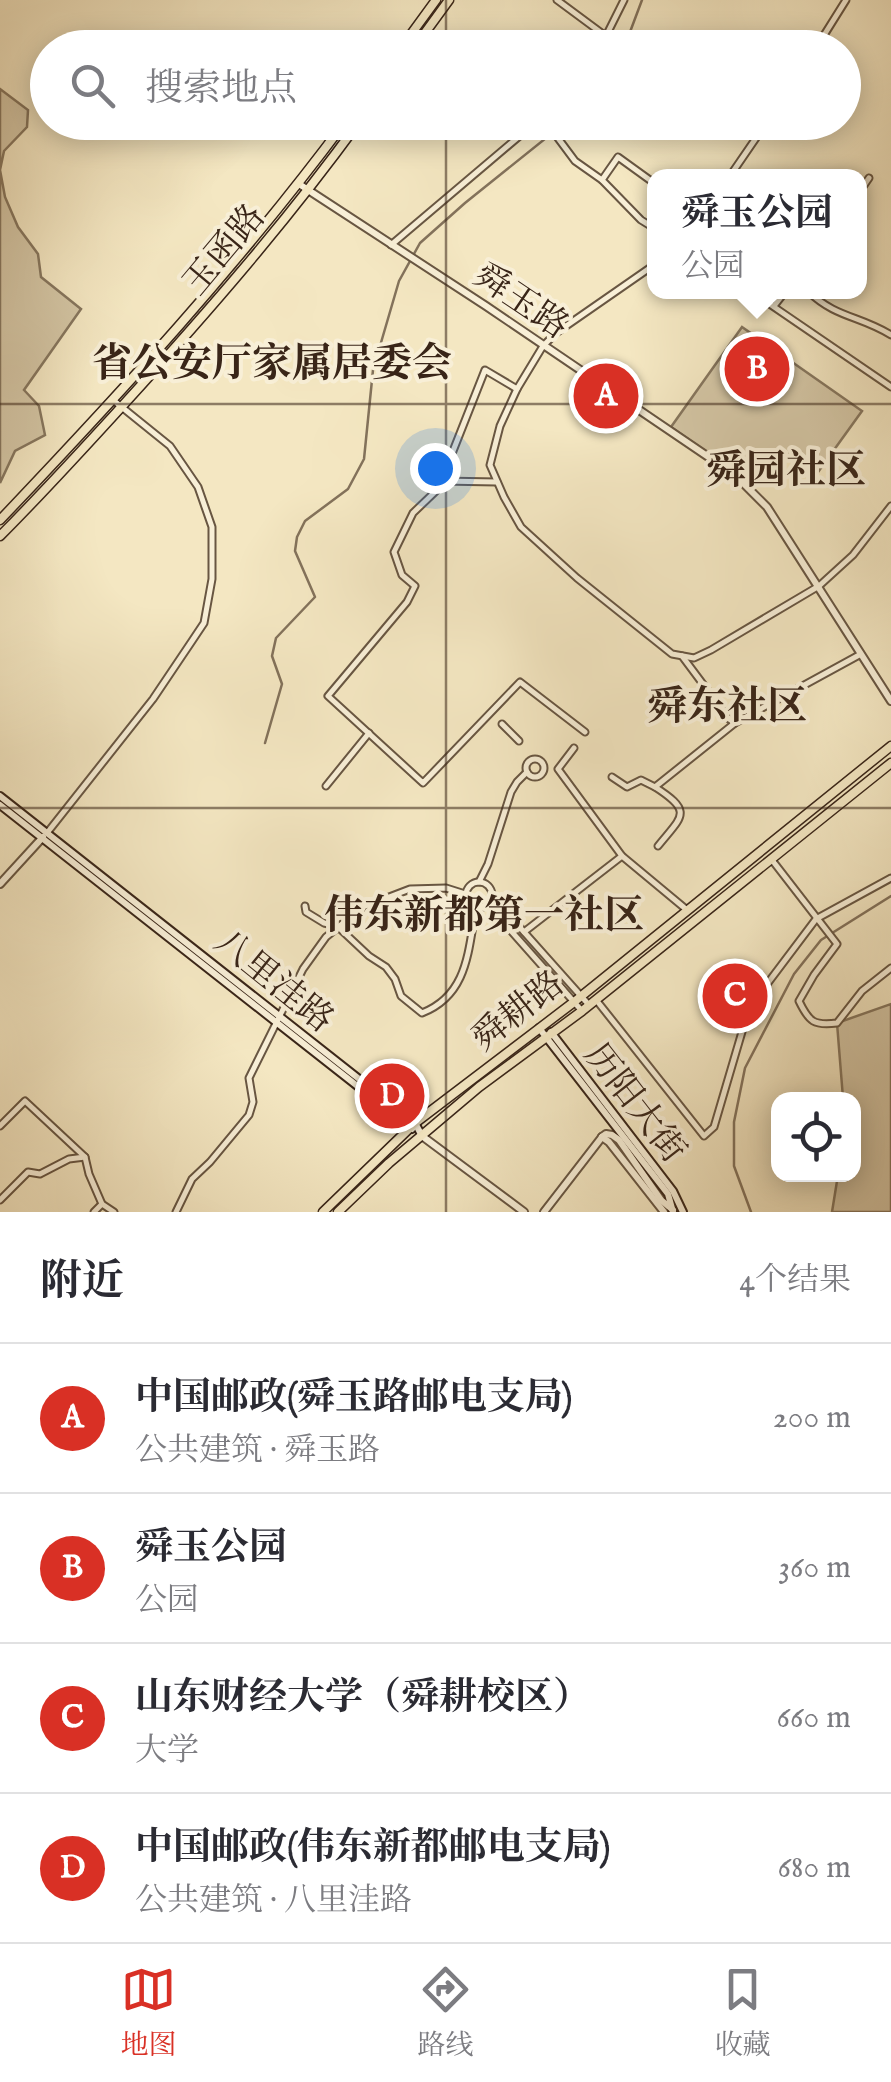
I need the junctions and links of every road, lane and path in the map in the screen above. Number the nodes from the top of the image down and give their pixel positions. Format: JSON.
{"nodes":[{"id":1,"x":436,"y":0,"type":"edge"},
{"id":2,"x":449,"y":0,"type":"edge"},
{"id":3,"x":556,"y":0,"type":"edge"},
{"id":4,"x":624,"y":0,"type":"edge"},
{"id":5,"x":846,"y":0,"type":"edge"},
{"id":6,"x":414,"y":30,"type":"edge"},
{"id":7,"x":427,"y":30,"type":"edge"},
{"id":8,"x":598,"y":30,"type":"edge"},
{"id":9,"x":609,"y":30,"type":"edge"},
{"id":10,"x":827,"y":30,"type":"edge"},
{"id":11,"x":331,"y":140,"type":"edge"},
{"id":12,"x":346,"y":140,"type":"edge"},
{"id":13,"x":515,"y":140,"type":"edge"},
{"id":14,"x":560,"y":140,"type":"edge"},
{"id":15,"x":755,"y":140,"type":"edge"},
{"id":16,"x":735,"y":169,"type":"edge"},
{"id":17,"x":647,"y":177,"type":"edge"},
{"id":18,"x":869,"y":178,"type":"dead end"},
{"id":19,"x":602,"y":180,"type":"junction"},
{"id":20,"x":867,"y":181,"type":"edge"},
{"id":21,"x":298,"y":184,"type":"junction"},
{"id":22,"x":308,"y":191,"type":"junction"},
{"id":23,"x":647,"y":223,"type":"edge"},
{"id":24,"x":392,"y":245,"type":"junction"},
{"id":25,"x":647,"y":270,"type":"edge"},
{"id":26,"x":763,"y":299,"type":"edge"},
{"id":27,"x":779,"y":299,"type":"edge"},
{"id":28,"x":817,"y":299,"type":"edge"},
{"id":29,"x":774,"y":306,"type":"junction"},
{"id":30,"x":891,"y":335,"type":"edge"},
{"id":31,"x":543,"y":346,"type":"junction"},
{"id":32,"x":891,"y":386,"type":"edge"},
{"id":33,"x":518,"y":389,"type":"junction"},
{"id":34,"x":112,"y":400,"type":"junction"},
{"id":35,"x":121,"y":408,"type":"junction"},
{"id":36,"x":442,"y":481,"type":"junction"},
{"id":37,"x":497,"y":482,"type":"junction"},
{"id":38,"x":891,"y":506,"type":"edge"},
{"id":39,"x":0,"y":520,"type":"edge"},
{"id":40,"x":0,"y":536,"type":"edge"},
{"id":41,"x":818,"y":586,"type":"junction"},
{"id":42,"x":861,"y":654,"type":"junction"},
{"id":43,"x":682,"y":656,"type":"junction"},
{"id":44,"x":891,"y":701,"type":"edge"},
{"id":45,"x":735,"y":723,"type":"junction"},
{"id":46,"x":502,"y":724,"type":"dead end"},
{"id":47,"x":585,"y":732,"type":"dead end"},
{"id":48,"x":369,"y":734,"type":"junction"},
{"id":49,"x":519,"y":741,"type":"dead end"},
{"id":50,"x":891,"y":746,"type":"edge"},
{"id":51,"x":574,"y":748,"type":"dead end"},
{"id":52,"x":891,"y":763,"type":"edge"},
{"id":53,"x":544,"y":766,"type":"junction"},
{"id":54,"x":558,"y":769,"type":"junction"},
{"id":55,"x":527,"y":772,"type":"junction"},
{"id":56,"x":612,"y":777,"type":"dead end"},
{"id":57,"x":326,"y":786,"type":"dead end"},
{"id":58,"x":655,"y":787,"type":"junction"},
{"id":59,"x":0,"y":796,"type":"edge"},
{"id":60,"x":0,"y":805,"type":"edge"},
{"id":61,"x":45,"y":835,"type":"junction"},
{"id":62,"x":658,"y":846,"type":"dead end"},
{"id":63,"x":622,"y":856,"type":"junction"},
{"id":64,"x":770,"y":859,"type":"junction"},
{"id":65,"x":891,"y":878,"type":"edge"},
{"id":66,"x":479,"y":882,"type":"junction"},
{"id":67,"x":0,"y":884,"type":"edge"},
{"id":68,"x":465,"y":894,"type":"junction"},
{"id":69,"x":492,"y":896,"type":"junction"},
{"id":70,"x":488,"y":905,"type":"junction"},
{"id":71,"x":305,"y":906,"type":"dead end"},
{"id":72,"x":476,"y":908,"type":"junction"},
{"id":73,"x":686,"y":910,"type":"junction"},
{"id":74,"x":816,"y":919,"type":"junction"},
{"id":75,"x":339,"y":928,"type":"junction"},
{"id":76,"x":524,"y":932,"type":"junction"},
{"id":77,"x":891,"y":968,"type":"edge"},
{"id":78,"x":578,"y":999,"type":"junction"},
{"id":79,"x":589,"y":1005,"type":"junction"},
{"id":80,"x":279,"y":1019,"type":"junction"},
{"id":81,"x":545,"y":1031,"type":"junction"},
{"id":82,"x":413,"y":1125,"type":"junction"},
{"id":83,"x":0,"y":1126,"type":"edge"},
{"id":84,"x":422,"y":1136,"type":"junction"},
{"id":85,"x":85,"y":1157,"type":"junction"},
{"id":86,"x":0,"y":1200,"type":"edge"},
{"id":87,"x":102,"y":1204,"type":"junction"},
{"id":88,"x":94,"y":1212,"type":"edge"},
{"id":89,"x":114,"y":1212,"type":"edge"},
{"id":90,"x":176,"y":1212,"type":"edge"},
{"id":91,"x":323,"y":1212,"type":"edge"},
{"id":92,"x":338,"y":1212,"type":"edge"},
{"id":93,"x":524,"y":1212,"type":"edge"},
{"id":94,"x":544,"y":1212,"type":"edge"},
{"id":95,"x":674,"y":1212,"type":"edge"}],
"edges":[{"from":1,"to":6,"type":"main road"},
{"from":2,"to":7,"type":"main road"},
{"from":3,"to":8,"type":"street"},
{"from":4,"to":9,"type":"street"},
{"from":5,"to":10,"type":"street"},
{"from":11,"to":21,"type":"main road","name":"玉函路"},
{"from":12,"to":22,"type":"main road","name":"玉函路"},
{"from":13,"to":24,"type":"street"},
{"from":14,"to":19,"type":"street"},
{"from":15,"to":16,"type":"street"},
{"from":17,"to":19,"type":"street"},
{"from":18,"to":20,"type":"street"},
{"from":19,"to":23,"type":"street"},
{"from":21,"to":22,"type":"street","name":"舜玉路"},
{"from":21,"to":34,"type":"main road","name":"玉函路"},
{"from":22,"to":24,"type":"street","name":"舜玉路"},
{"from":22,"to":35,"type":"main road","name":"玉函路"},
{"from":24,"to":31,"type":"street","name":"舜玉路"},
{"from":25,"to":31,"type":"street"},
{"from":26,"to":29,"type":"street"},
{"from":27,"to":29,"type":"street"},
{"from":28,"to":30,"type":"street"},
{"from":29,"to":32,"type":"street"},
{"from":31,"to":33,"type":"street"},
{"from":31,"to":41,"type":"street","name":"舜玉路"},
{"from":33,"to":36,"type":"street"},
{"from":33,"to":37,"type":"street"},
{"from":34,"to":35,"type":"street"},
{"from":34,"to":39,"type":"main road","name":"玉函路"},
{"from":35,"to":40,"type":"main road","name":"玉函路"},
{"from":35,"to":61,"type":"street"},
{"from":36,"to":37,"type":"street"},
{"from":36,"to":48,"type":"street"},
{"from":37,"to":43,"type":"street"},
{"from":38,"to":41,"type":"street"},
{"from":41,"to":42,"type":"street","name":"舜玉路"},
{"from":41,"to":43,"type":"street"},
{"from":42,"to":44,"type":"street","name":"舜玉路"},
{"from":42,"to":45,"type":"street"},
{"from":43,"to":45,"type":"street"},
{"from":45,"to":58,"type":"street"},
{"from":46,"to":49,"type":"street"},
{"from":47,"to":48,"type":"street"},
{"from":48,"to":57,"type":"street"},
{"from":50,"to":73,"type":"main road","name":"舜耕路"},
{"from":51,"to":54,"type":"street"},
{"from":52,"to":64,"type":"main road","name":"舜耕路"},
{"from":53,"to":54,"type":"street"},
{"from":53,"to":55,"type":"street"},
{"from":53,"to":55,"type":"street"},
{"from":54,"to":63,"type":"street"},
{"from":55,"to":66,"type":"street"},
{"from":56,"to":58,"type":"street"},
{"from":58,"to":62,"type":"street"},
{"from":59,"to":61,"type":"street","name":"八里洼路"},
{"from":60,"to":61,"type":"street","name":"八里洼路"},
{"from":61,"to":67,"type":"street"},
{"from":61,"to":80,"type":"street","name":"八里洼路"},
{"from":63,"to":73,"type":"street"},
{"from":63,"to":76,"type":"street"},
{"from":64,"to":74,"type":"street"},
{"from":64,"to":79,"type":"main road","name":"舜耕路"},
{"from":65,"to":74,"type":"street"},
{"from":66,"to":68,"type":"street"},
{"from":66,"to":69,"type":"street"},
{"from":68,"to":72,"type":"street"},
{"from":68,"to":75,"type":"street"},
{"from":69,"to":70,"type":"street"},
{"from":69,"to":76,"type":"street"},
{"from":70,"to":72,"type":"street"},
{"from":70,"to":78,"type":"street"},
{"from":71,"to":75,"type":"street"},
{"from":72,"to":75,"type":"street"},
{"from":73,"to":78,"type":"main road","name":"舜耕路"},
{"from":74,"to":77,"type":"street"},
{"from":74,"to":79,"type":"street"},
{"from":75,"to":80,"type":"street"},
{"from":76,"to":78,"type":"street"},
{"from":78,"to":79,"type":"street"},
{"from":78,"to":81,"type":"main road","name":"舜耕路"},
{"from":79,"to":81,"type":"main road","name":"舜耕路"},
{"from":80,"to":82,"type":"street","name":"八里洼路"},
{"from":80,"to":90,"type":"street"},
{"from":81,"to":82,"type":"main road","name":"舜耕路"},
{"from":81,"to":84,"type":"main road","name":"舜耕路"},
{"from":81,"to":95,"type":"street","name":"历阳大街"},
{"from":82,"to":84,"type":"street","name":"八里洼路"},
{"from":82,"to":91,"type":"main road","name":"舜耕路"},
{"from":83,"to":85,"type":"street"},
{"from":84,"to":92,"type":"main road","name":"舜耕路"},
{"from":84,"to":93,"type":"street"},
{"from":85,"to":86,"type":"street"},
{"from":85,"to":87,"type":"street"},
{"from":87,"to":88,"type":"street"},
{"from":87,"to":89,"type":"street"},
{"from":94,"to":95,"type":"street"}]}
